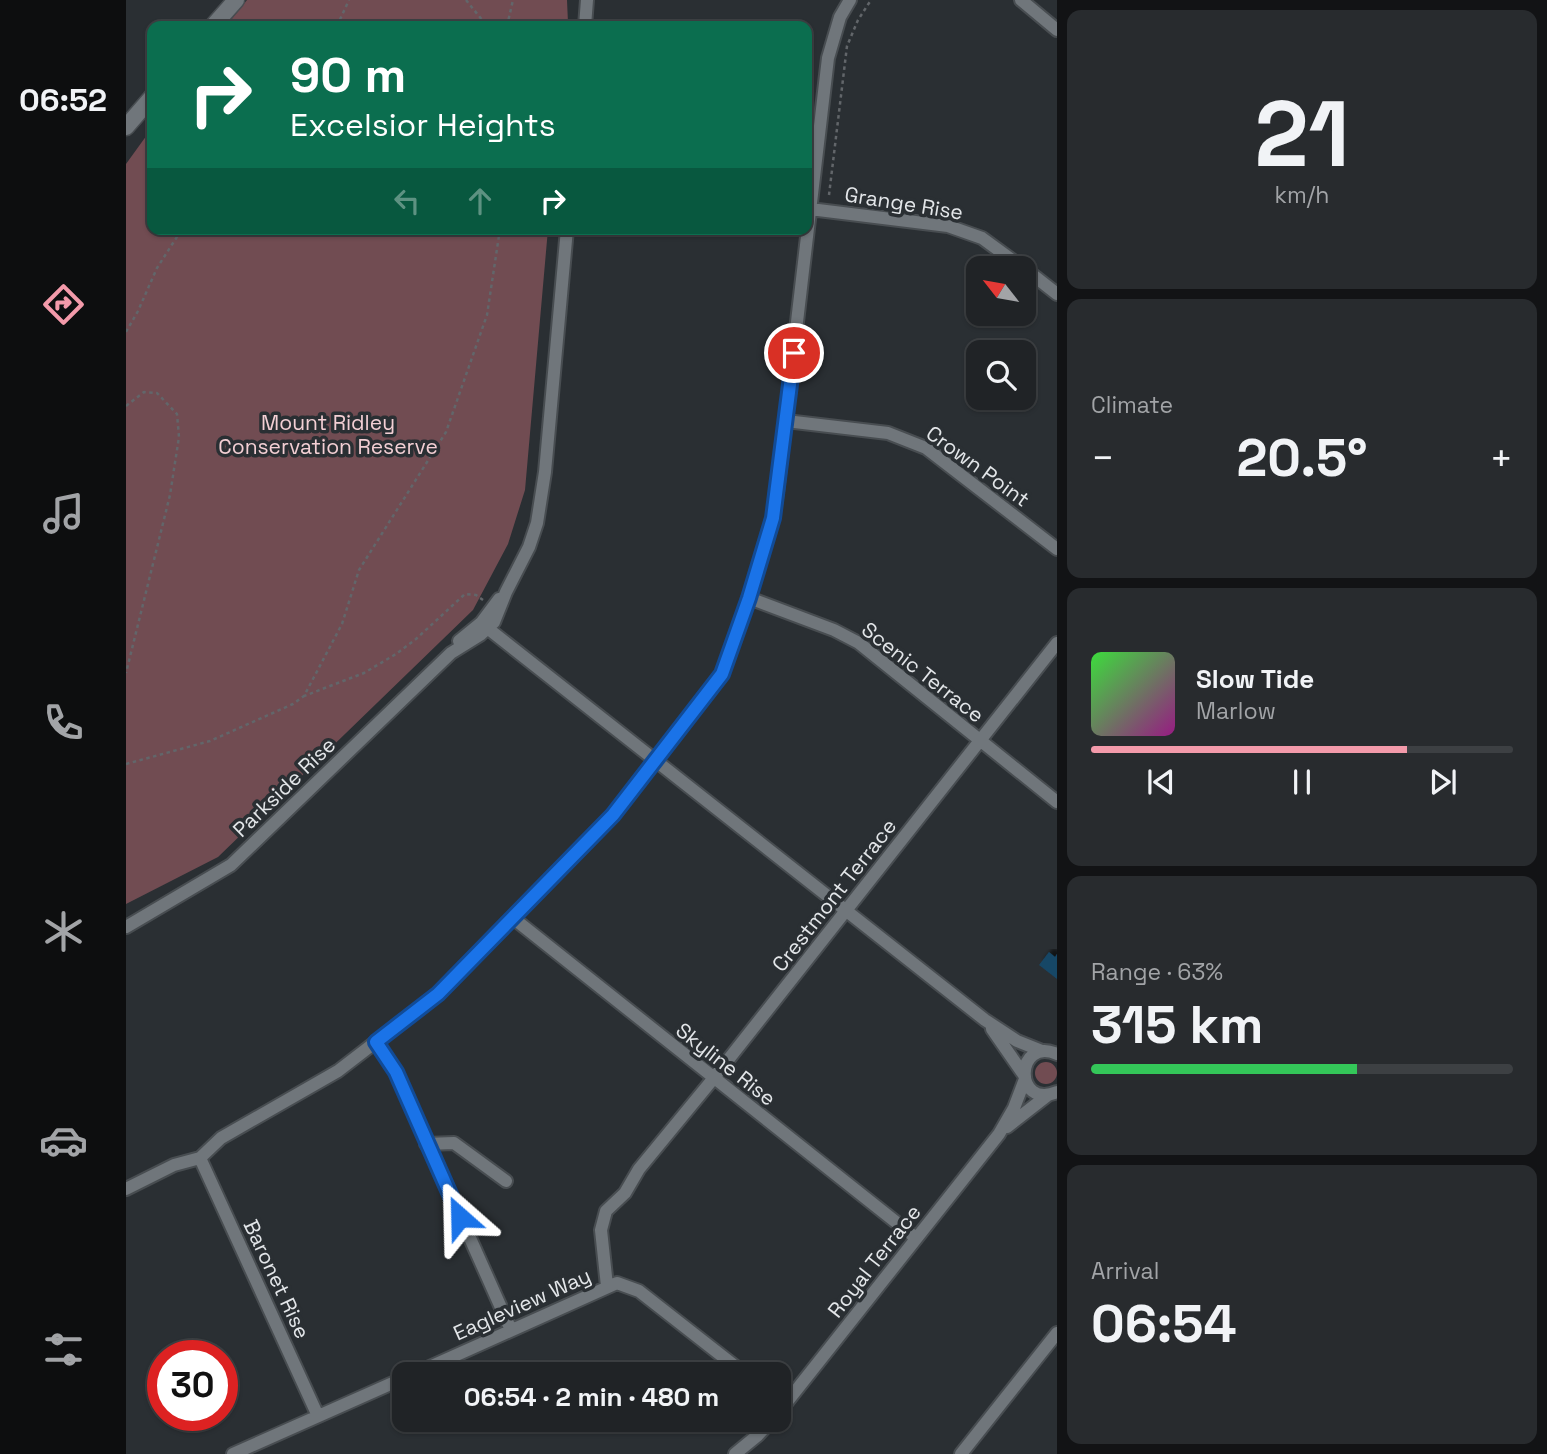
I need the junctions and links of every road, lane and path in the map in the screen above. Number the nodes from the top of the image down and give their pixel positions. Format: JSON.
{"nodes":[{"id":1,"x":236,"y":0,"type":"edge"},
{"id":2,"x":349,"y":0,"type":"edge"},
{"id":3,"x":466,"y":0,"type":"edge"},
{"id":4,"x":513,"y":0,"type":"edge"},
{"id":5,"x":587,"y":0,"type":"edge"},
{"id":6,"x":850,"y":0,"type":"edge"},
{"id":7,"x":871,"y":0,"type":"edge"},
{"id":8,"x":1021,"y":0,"type":"edge"},
{"id":9,"x":217,"y":21,"type":"edge"},
{"id":10,"x":339,"y":21,"type":"edge"},
{"id":11,"x":483,"y":21,"type":"edge"},
{"id":12,"x":508,"y":21,"type":"edge"},
{"id":13,"x":585,"y":21,"type":"edge"},
{"id":14,"x":1057,"y":30,"type":"edge"},
{"id":15,"x":147,"y":103,"type":"edge"},
{"id":16,"x":126,"y":127,"type":"edge"},
{"id":17,"x":812,"y":192,"type":"edge"},
{"id":18,"x":829,"y":195,"type":"dead end"},
{"id":19,"x":812,"y":209,"type":"edge"},
{"id":20,"x":178,"y":235,"type":"edge"},
{"id":21,"x":499,"y":235,"type":"edge"},
{"id":22,"x":566,"y":235,"type":"edge"},
{"id":23,"x":807,"y":235,"type":"edge"},
{"id":24,"x":1007,"y":256,"type":"edge"},
{"id":25,"x":1036,"y":277,"type":"edge"},
{"id":26,"x":1057,"y":294,"type":"edge"},
{"id":27,"x":126,"y":332,"type":"edge"},
{"id":28,"x":126,"y":406,"type":"edge"},
{"id":29,"x":786,"y":421,"type":"junction"},
{"id":30,"x":1057,"y":550,"type":"edge"},
{"id":31,"x":506,"y":592,"type":"junction"},
{"id":32,"x":749,"y":598,"type":"junction"},
{"id":33,"x":492,"y":607,"type":"junction"},
{"id":34,"x":485,"y":626,"type":"junction"},
{"id":35,"x":1057,"y":643,"type":"edge"},
{"id":36,"x":126,"y":673,"type":"edge"},
{"id":37,"x":304,"y":696,"type":"junction"},
{"id":38,"x":979,"y":741,"type":"junction"},
{"id":39,"x":656,"y":762,"type":"junction"},
{"id":40,"x":126,"y":764,"type":"edge"},
{"id":41,"x":1057,"y":802,"type":"edge"},
{"id":42,"x":845,"y":911,"type":"junction"},
{"id":43,"x":513,"y":918,"type":"junction"},
{"id":44,"x":126,"y":927,"type":"edge"},
{"id":45,"x":985,"y":1020,"type":"junction"},
{"id":46,"x":376,"y":1042,"type":"junction"},
{"id":47,"x":1051,"y":1050,"type":"edge"},
{"id":48,"x":1024,"y":1077,"type":"junction"},
{"id":49,"x":713,"y":1079,"type":"junction"},
{"id":50,"x":1053,"y":1095,"type":"edge"},
{"id":51,"x":999,"y":1134,"type":"junction"},
{"id":52,"x":426,"y":1144,"type":"junction"},
{"id":53,"x":200,"y":1158,"type":"junction"},
{"id":54,"x":506,"y":1181,"type":"dead end"},
{"id":55,"x":126,"y":1189,"type":"edge"},
{"id":56,"x":916,"y":1238,"type":"junction"},
{"id":57,"x":607,"y":1286,"type":"junction"},
{"id":58,"x":511,"y":1331,"type":"junction"},
{"id":59,"x":1057,"y":1333,"type":"edge"},
{"id":60,"x":441,"y":1362,"type":"edge"},
{"id":61,"x":730,"y":1362,"type":"edge"},
{"id":62,"x":392,"y":1383,"type":"edge"},
{"id":63,"x":791,"y":1394,"type":"edge"},
{"id":64,"x":318,"y":1416,"type":"junction"},
{"id":65,"x":761,"y":1432,"type":"edge"},
{"id":66,"x":233,"y":1454,"type":"edge"},
{"id":67,"x":735,"y":1454,"type":"edge"},
{"id":68,"x":961,"y":1454,"type":"edge"}],
"edges":[{"from":1,"to":9,"type":"street"},
{"from":2,"to":10,"type":"path"},
{"from":3,"to":11,"type":"path"},
{"from":4,"to":12,"type":"path"},
{"from":5,"to":13,"type":"street"},
{"from":6,"to":17,"type":"street"},
{"from":7,"to":18,"type":"path"},
{"from":8,"to":14,"type":"street"},
{"from":15,"to":16,"type":"street"},
{"from":19,"to":24,"type":"street","name":"Grange Rise"},
{"from":20,"to":27,"type":"path"},
{"from":21,"to":37,"type":"path"},
{"from":22,"to":31,"type":"street","name":"Parkside Rise"},
{"from":23,"to":29,"type":"street"},
{"from":25,"to":26,"type":"street","name":"Grange Rise"},
{"from":28,"to":36,"type":"path"},
{"from":29,"to":30,"type":"street","name":"Crown Point"},
{"from":29,"to":32,"type":"street"},
{"from":31,"to":33,"type":"street","name":"Parkside Rise"},
{"from":31,"to":34,"type":"street","name":"Parkside Rise"},
{"from":32,"to":38,"type":"street","name":"Scenic Terrace"},
{"from":32,"to":39,"type":"street"},
{"from":33,"to":34,"type":"street","name":"Parkside Rise"},
{"from":33,"to":37,"type":"path"},
{"from":34,"to":39,"type":"street"},
{"from":34,"to":44,"type":"street","name":"Parkside Rise"},
{"from":35,"to":38,"type":"street","name":"Crestmont Terrace"},
{"from":37,"to":40,"type":"path"},
{"from":38,"to":41,"type":"street","name":"Scenic Terrace"},
{"from":38,"to":42,"type":"street","name":"Crestmont Terrace"},
{"from":39,"to":42,"type":"street"},
{"from":39,"to":43,"type":"street"},
{"from":42,"to":45,"type":"street"},
{"from":42,"to":49,"type":"street","name":"Crestmont Terrace"},
{"from":43,"to":46,"type":"street"},
{"from":43,"to":49,"type":"street","name":"Skyline Rise"},
{"from":45,"to":47,"type":"street"},
{"from":45,"to":48,"type":"street"},
{"from":46,"to":52,"type":"street"},
{"from":46,"to":53,"type":"street"},
{"from":47,"to":48,"type":"street","name":"Royal Terrace"},
{"from":48,"to":50,"type":"street"},
{"from":48,"to":51,"type":"street","name":"Royal Terrace"},
{"from":49,"to":56,"type":"street","name":"Skyline Rise"},
{"from":49,"to":57,"type":"street","name":"Crestmont Terrace"},
{"from":50,"to":51,"type":"street","name":"Royal Terrace"},
{"from":51,"to":56,"type":"street","name":"Royal Terrace"},
{"from":52,"to":54,"type":"street"},
{"from":52,"to":58,"type":"street"},
{"from":53,"to":55,"type":"street"},
{"from":53,"to":64,"type":"street","name":"Baronet Rise"},
{"from":56,"to":63,"type":"street","name":"Royal Terrace"},
{"from":57,"to":58,"type":"street","name":"Eagleview Way"},
{"from":57,"to":61,"type":"street","name":"Eagleview Way"},
{"from":58,"to":60,"type":"street","name":"Eagleview Way"},
{"from":59,"to":68,"type":"street"},
{"from":62,"to":64,"type":"street"},
{"from":64,"to":66,"type":"street"},
{"from":65,"to":67,"type":"street"}]}
